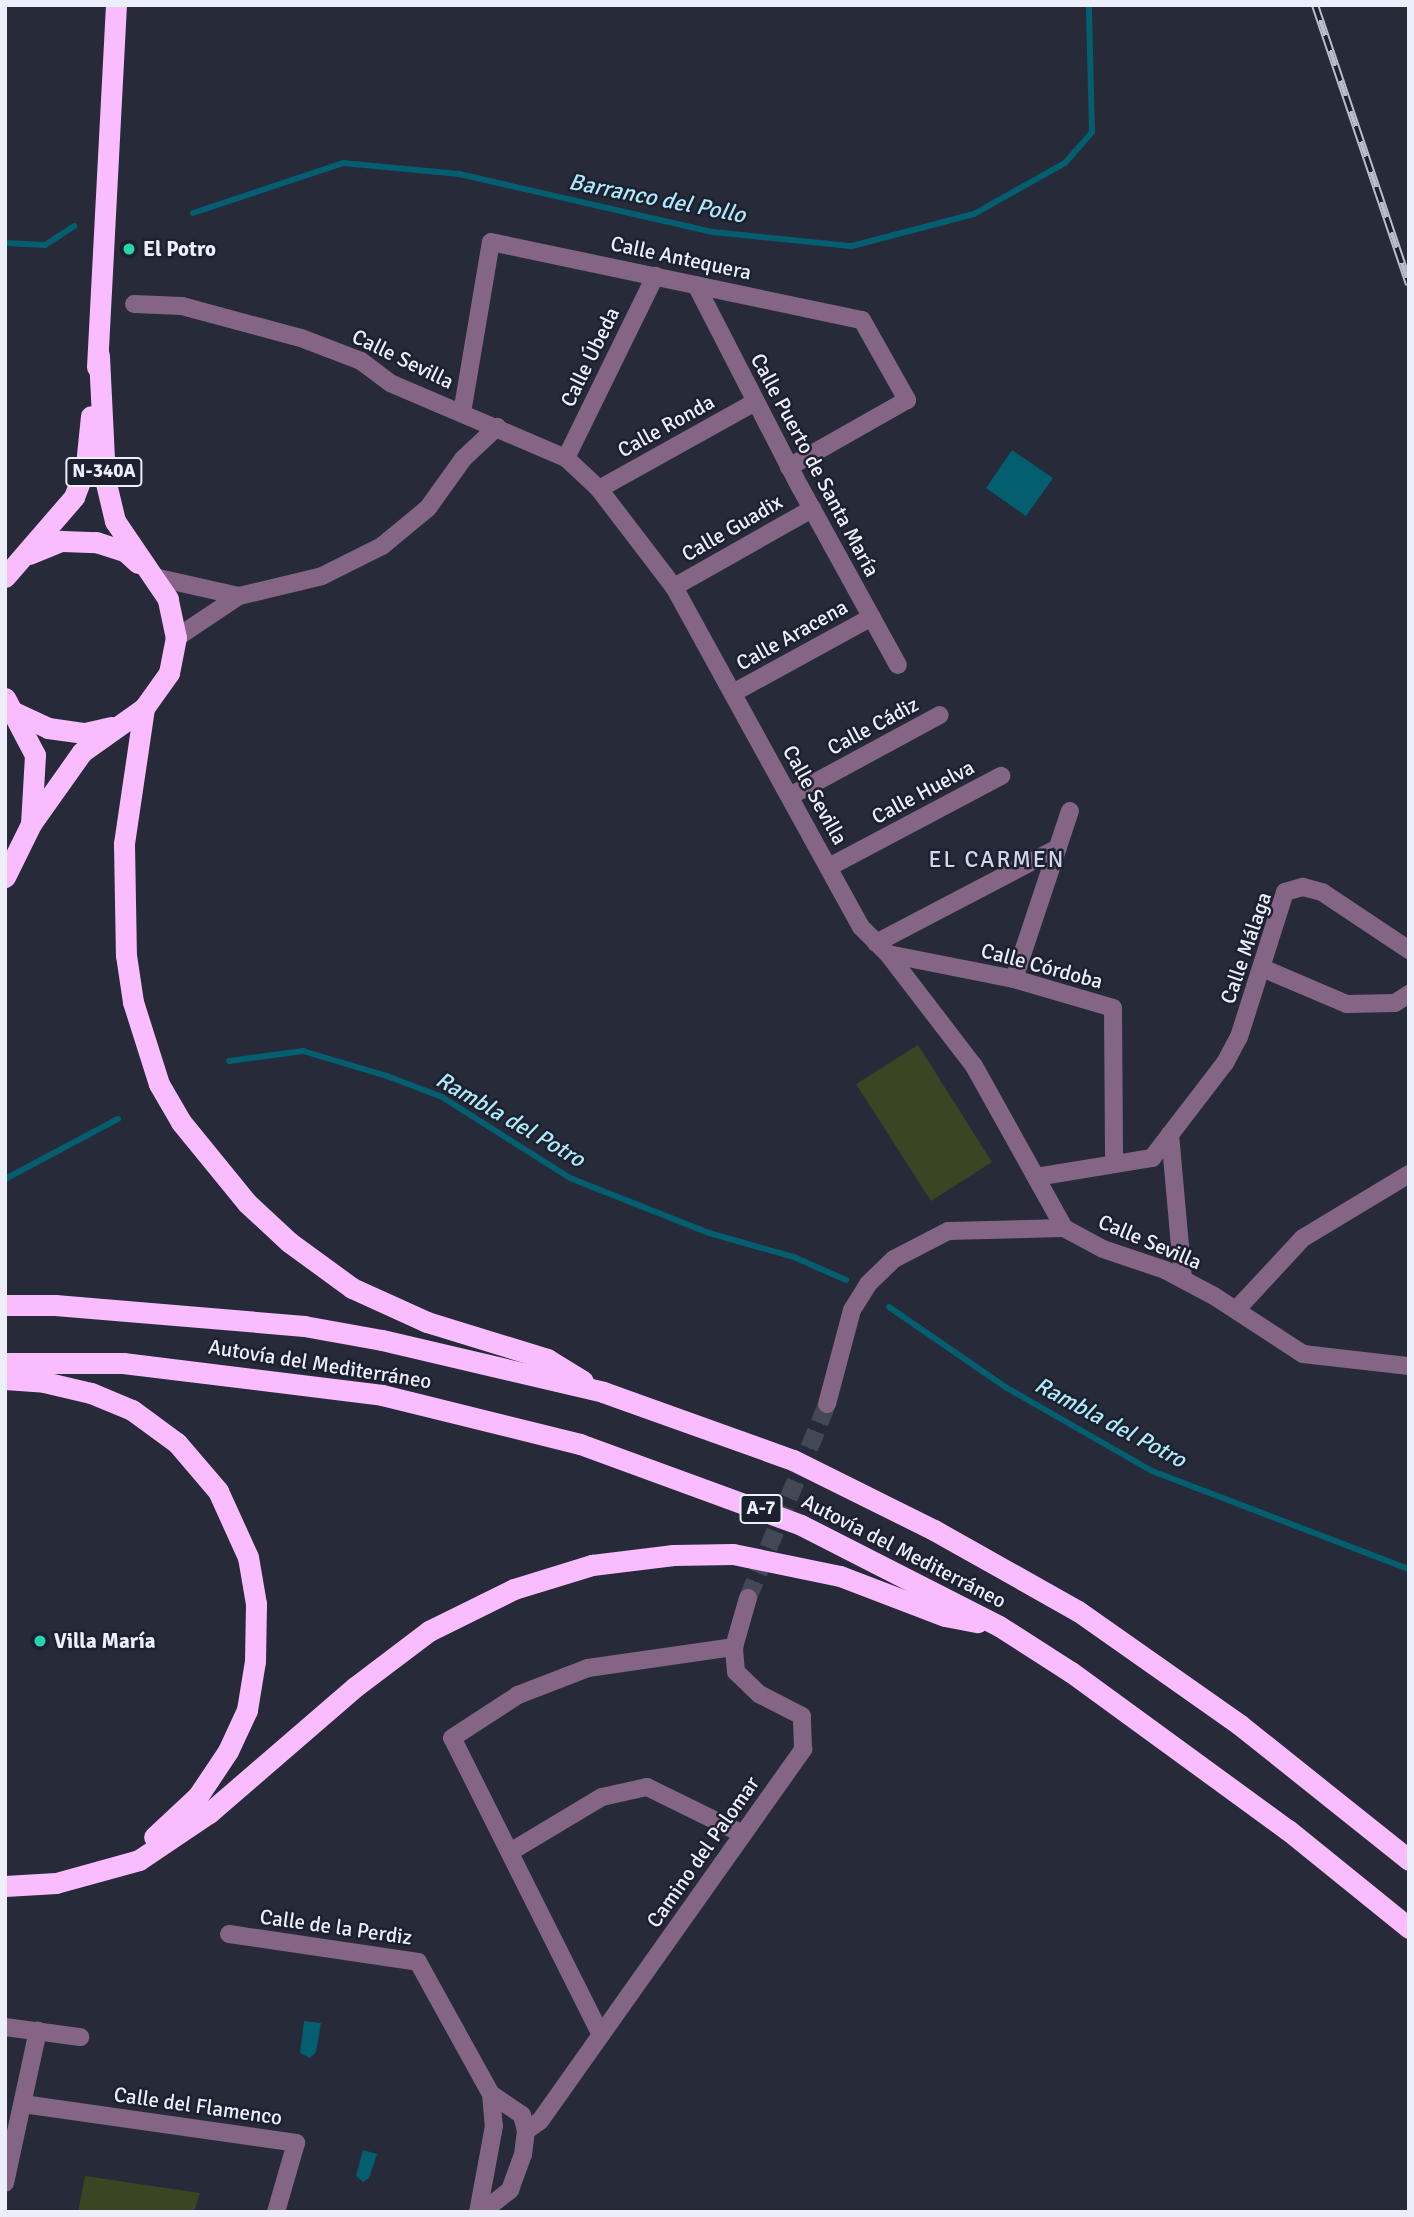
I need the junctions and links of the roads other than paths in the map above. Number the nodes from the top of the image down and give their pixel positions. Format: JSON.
{"nodes":[{"id":1,"x":116,"y":5,"type":"edge"},
{"id":2,"x":654,"y":276,"type":"junction"},
{"id":3,"x":696,"y":285,"type":"junction"},
{"id":4,"x":134,"y":304,"type":"dead end"},
{"id":5,"x":99,"y":355,"type":"junction"},
{"id":6,"x":755,"y":402,"type":"junction"},
{"id":7,"x":462,"y":413,"type":"junction"},
{"id":8,"x":497,"y":427,"type":"junction"},
{"id":9,"x":566,"y":458,"type":"junction"},
{"id":10,"x":789,"y":467,"type":"junction"},
{"id":11,"x":599,"y":489,"type":"junction"},
{"id":12,"x":812,"y":509,"type":"junction"},
{"id":13,"x":29,"y":554,"type":"junction"},
{"id":14,"x":154,"y":576,"type":"junction"},
{"id":15,"x":5,"y":577,"type":"edge"},
{"id":16,"x":674,"y":587,"type":"junction"},
{"id":17,"x":239,"y":596,"type":"junction"},
{"id":18,"x":872,"y":617,"type":"junction"},
{"id":19,"x":176,"y":638,"type":"junction"},
{"id":20,"x":898,"y":665,"type":"dead end"},
{"id":21,"x":733,"y":693,"type":"junction"},
{"id":22,"x":11,"y":706,"type":"edge"},
{"id":23,"x":144,"y":708,"type":"junction"},
{"id":24,"x":940,"y":715,"type":"dead end"},
{"id":25,"x":113,"y":727,"type":"junction"},
{"id":26,"x":1001,"y":776,"type":"dead end"},
{"id":27,"x":790,"y":796,"type":"junction"},
{"id":28,"x":1070,"y":811,"type":"dead end"},
{"id":29,"x":31,"y":824,"type":"junction"},
{"id":30,"x":1058,"y":848,"type":"junction"},
{"id":31,"x":829,"y":867,"type":"junction"},
{"id":32,"x":5,"y":877,"type":"edge"},
{"id":33,"x":882,"y":948,"type":"junction"},
{"id":34,"x":1409,"y":950,"type":"edge"},
{"id":35,"x":1262,"y":968,"type":"junction"},
{"id":36,"x":1014,"y":979,"type":"junction"},
{"id":37,"x":1409,"y":994,"type":"edge"},
{"id":38,"x":1170,"y":1134,"type":"junction"},
{"id":39,"x":1114,"y":1164,"type":"junction"},
{"id":40,"x":1409,"y":1174,"type":"edge"},
{"id":41,"x":1036,"y":1177,"type":"junction"},
{"id":42,"x":1063,"y":1228,"type":"junction"},
{"id":43,"x":1183,"y":1279,"type":"junction"},
{"id":44,"x":5,"y":1305,"type":"edge"},
{"id":45,"x":1237,"y":1310,"type":"junction"},
{"id":46,"x":5,"y":1363,"type":"edge"},
{"id":47,"x":1409,"y":1366,"type":"edge"},
{"id":48,"x":5,"y":1380,"type":"edge"},
{"id":49,"x":603,"y":1392,"type":"junction"},
{"id":50,"x":827,"y":1404,"type":"tunnel mouth"},
{"id":51,"x":748,"y":1598,"type":"tunnel mouth"},
{"id":52,"x":999,"y":1626,"type":"junction"},
{"id":53,"x":734,"y":1647,"type":"junction"},
{"id":54,"x":743,"y":1834,"type":"junction"},
{"id":55,"x":510,"y":1852,"type":"junction"},
{"id":56,"x":1409,"y":1860,"type":"edge"},
{"id":57,"x":96,"y":1873,"type":"junction"},
{"id":58,"x":5,"y":1886,"type":"edge"},
{"id":59,"x":1409,"y":1928,"type":"edge"},
{"id":60,"x":229,"y":1934,"type":"dead end"},
{"id":61,"x":5,"y":2027,"type":"edge"},
{"id":62,"x":38,"y":2031,"type":"junction"},
{"id":63,"x":601,"y":2035,"type":"junction"},
{"id":64,"x":80,"y":2037,"type":"dead end"},
{"id":65,"x":491,"y":2094,"type":"junction"},
{"id":66,"x":23,"y":2104,"type":"junction"},
{"id":67,"x":526,"y":2131,"type":"junction"},
{"id":68,"x":5,"y":2183,"type":"edge"},
{"id":69,"x":276,"y":2212,"type":"edge"},
{"id":70,"x":480,"y":2212,"type":"edge"}],
"edges":[{"from":1,"to":5,"type":"highway","number":"N-340A"},
{"from":2,"to":3,"type":"street","name":"Calle Antequera"},
{"from":2,"to":7,"type":"street","name":"Calle Antequera"},
{"from":2,"to":9,"type":"street","name":"Calle Úbeda"},
{"from":3,"to":6,"type":"street","name":"Calle Puerto de Santa María"},
{"from":3,"to":10,"type":"street","name":"Calle Antequera"},
{"from":4,"to":7,"type":"street","name":"Calle Sevilla"},
{"from":5,"to":13,"type":"highway","number":"N-340A"},
{"from":5,"to":14,"type":"highway","number":"N-340A"},
{"from":6,"to":10,"type":"street","name":"Calle Puerto de Santa María"},
{"from":6,"to":11,"type":"street","name":"Calle Ronda"},
{"from":7,"to":8,"type":"street","name":"Calle Sevilla"},
{"from":8,"to":9,"type":"street","name":"Calle Sevilla"},
{"from":8,"to":17,"type":"street"},
{"from":9,"to":11,"type":"street","name":"Calle Sevilla"},
{"from":10,"to":12,"type":"street","name":"Calle Puerto de Santa María"},
{"from":11,"to":16,"type":"street","name":"Calle Sevilla"},
{"from":12,"to":16,"type":"street","name":"Calle Guadix"},
{"from":12,"to":18,"type":"street","name":"Calle Puerto de Santa María"},
{"from":13,"to":14,"type":"highway","number":"N-340A"},
{"from":13,"to":15,"type":"highway","number":"N-340A"},
{"from":14,"to":17,"type":"street"},
{"from":14,"to":19,"type":"highway","number":"N-340A"},
{"from":16,"to":21,"type":"street","name":"Calle Sevilla"},
{"from":17,"to":19,"type":"street"},
{"from":18,"to":20,"type":"street","name":"Calle Puerto de Santa María"},
{"from":18,"to":21,"type":"street","name":"Calle Aracena"},
{"from":19,"to":23,"type":"highway","number":"N-340A"},
{"from":21,"to":27,"type":"street","name":"Calle Sevilla"},
{"from":22,"to":25,"type":"highway","number":"N-340A"},
{"from":22,"to":29,"type":"highway","number":"N-340A"},
{"from":23,"to":25,"type":"highway","number":"N-340A"},
{"from":23,"to":49,"type":"highway"},
{"from":24,"to":27,"type":"street","name":"Calle Cádiz"},
{"from":25,"to":29,"type":"highway","number":"N-340A"},
{"from":26,"to":31,"type":"street","name":"Calle Huelva"},
{"from":27,"to":31,"type":"street","name":"Calle Sevilla"},
{"from":28,"to":30,"type":"street"},
{"from":29,"to":32,"type":"highway","number":"N-340A"},
{"from":30,"to":33,"type":"street"},
{"from":30,"to":36,"type":"street"},
{"from":31,"to":33,"type":"street","name":"Calle Sevilla"},
{"from":33,"to":36,"type":"street","name":"Calle Córdoba"},
{"from":33,"to":41,"type":"street","name":"Calle Sevilla"},
{"from":34,"to":35,"type":"street","name":"Calle Málaga"},
{"from":35,"to":37,"type":"street"},
{"from":35,"to":38,"type":"street","name":"Calle Málaga"},
{"from":36,"to":39,"type":"street","name":"Calle Córdoba"},
{"from":38,"to":39,"type":"street","name":"Calle Málaga"},
{"from":38,"to":43,"type":"street"},
{"from":39,"to":41,"type":"street","name":"Calle Málaga"},
{"from":40,"to":45,"type":"street"},
{"from":41,"to":42,"type":"street","name":"Calle Sevilla"},
{"from":42,"to":43,"type":"street","name":"Calle Sevilla"},
{"from":42,"to":50,"type":"street"},
{"from":43,"to":45,"type":"street","name":"Calle Sevilla"},
{"from":44,"to":49,"type":"highway","name":"Autovía del Mediterráneo"},
{"from":45,"to":47,"type":"street","name":"Calle Sevilla"},
{"from":46,"to":52,"type":"highway","name":"Autovía del Mediterráneo","number":"A-7"},
{"from":48,"to":57,"type":"highway"},
{"from":49,"to":56,"type":"highway","name":"Autovía del Mediterráneo"},
{"from":51,"to":53,"type":"street"},
{"from":52,"to":57,"type":"highway"},
{"from":52,"to":59,"type":"highway","name":"Autovía del Mediterráneo","number":"A-7"},
{"from":53,"to":54,"type":"street","name":"Camino del Palomar"},
{"from":53,"to":55,"type":"street"},
{"from":54,"to":55,"type":"street"},
{"from":54,"to":63,"type":"street","name":"Camino del Palomar"},
{"from":55,"to":63,"type":"street"},
{"from":57,"to":58,"type":"highway"},
{"from":60,"to":65,"type":"street","name":"Calle de la Perdiz"},
{"from":61,"to":62,"type":"street"},
{"from":62,"to":64,"type":"street"},
{"from":62,"to":66,"type":"street"},
{"from":63,"to":67,"type":"street","name":"Camino del Palomar"},
{"from":65,"to":67,"type":"street"},
{"from":65,"to":70,"type":"street","name":"Calle de la Perdiz"},
{"from":66,"to":68,"type":"street"},
{"from":66,"to":69,"type":"street","name":"Calle del Flamenco"},
{"from":67,"to":70,"type":"street","name":"Camino del Palomar"}]}
